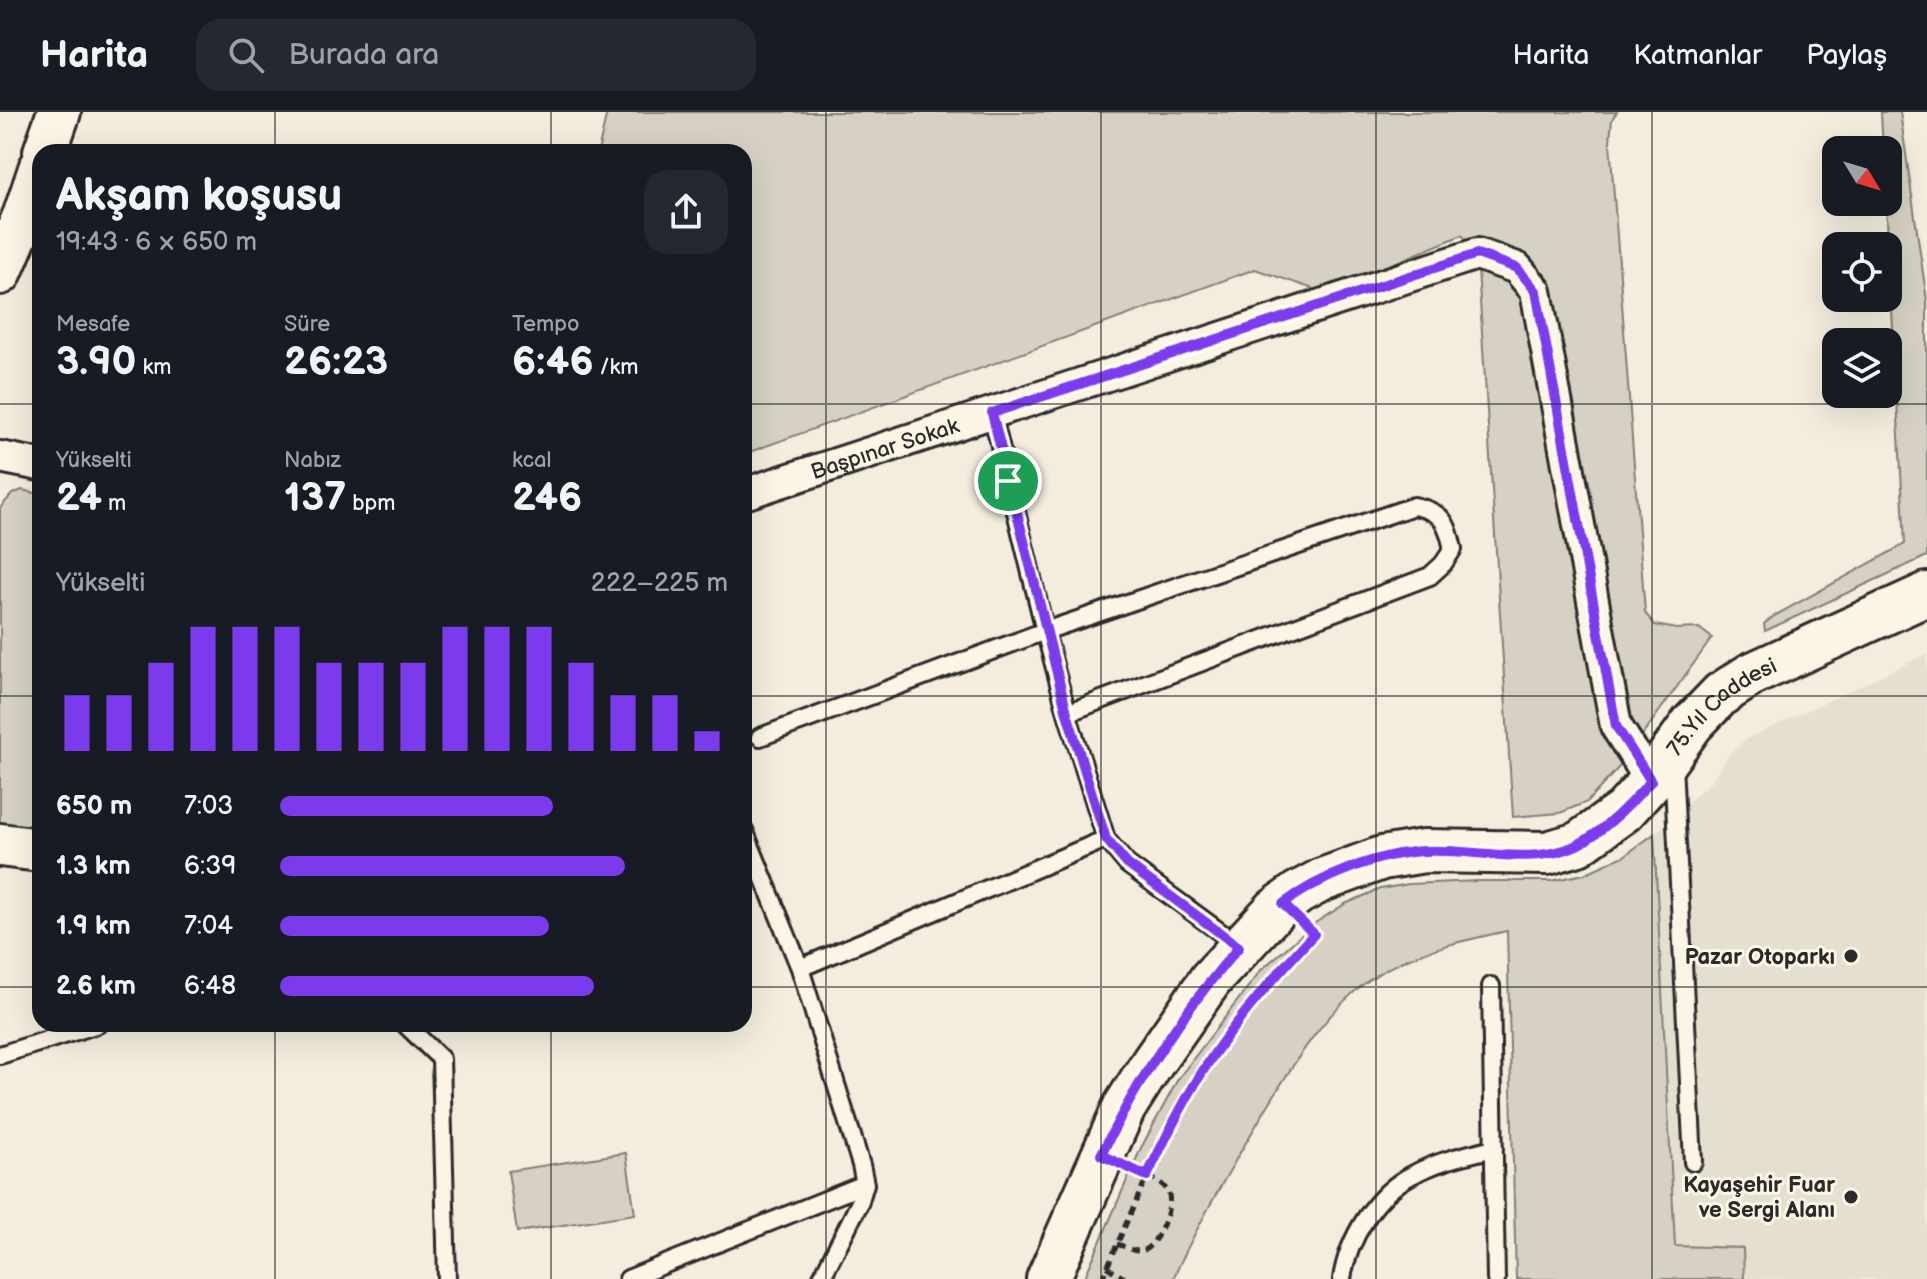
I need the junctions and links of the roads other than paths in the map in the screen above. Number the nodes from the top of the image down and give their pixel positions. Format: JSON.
{"nodes":[{"id":1,"x":59,"y":112,"type":"edge"},
{"id":2,"x":48,"y":144,"type":"edge"},
{"id":3,"x":32,"y":193,"type":"edge"},
{"id":4,"x":0,"y":273,"type":"edge"},
{"id":5,"x":992,"y":413,"type":"junction"},
{"id":6,"x":0,"y":457,"type":"edge"},
{"id":7,"x":32,"y":463,"type":"edge"},
{"id":8,"x":752,"y":491,"type":"edge"},
{"id":9,"x":1927,"y":594,"type":"edge"},
{"id":10,"x":1045,"y":631,"type":"junction"},
{"id":11,"x":1067,"y":713,"type":"junction"},
{"id":12,"x":760,"y":737,"type":"dead end"},
{"id":13,"x":1662,"y":766,"type":"junction"},
{"id":14,"x":0,"y":839,"type":"edge"},
{"id":15,"x":1106,"y":839,"type":"junction"},
{"id":16,"x":32,"y":843,"type":"edge"},
{"id":17,"x":752,"y":850,"type":"edge"},
{"id":18,"x":0,"y":858,"type":"edge"},
{"id":19,"x":32,"y":862,"type":"edge"},
{"id":20,"x":1239,"y":947,"type":"junction"},
{"id":21,"x":800,"y":968,"type":"junction"},
{"id":22,"x":1491,"y":986,"type":"dead end"},
{"id":23,"x":73,"y":1032,"type":"edge"},
{"id":24,"x":413,"y":1032,"type":"edge"},
{"id":25,"x":0,"y":1055,"type":"edge"},
{"id":26,"x":1494,"y":1148,"type":"junction"},
{"id":27,"x":1693,"y":1162,"type":"dead end"},
{"id":28,"x":865,"y":1184,"type":"junction"},
{"id":29,"x":447,"y":1279,"type":"edge"},
{"id":30,"x":628,"y":1279,"type":"edge"},
{"id":31,"x":821,"y":1279,"type":"edge"},
{"id":32,"x":1048,"y":1279,"type":"edge"},
{"id":33,"x":1342,"y":1279,"type":"edge"},
{"id":34,"x":1496,"y":1279,"type":"edge"}],
"edges":[{"from":1,"to":2,"type":"street"},
{"from":3,"to":4,"type":"street"},
{"from":5,"to":8,"type":"street","name":"Başpınar Sokak"},
{"from":5,"to":10,"type":"lane"},
{"from":5,"to":13,"type":"street","name":"Başpınar Sokak"},
{"from":6,"to":7,"type":"street"},
{"from":9,"to":13,"type":"street","name":"75.Yıl Caddesi"},
{"from":10,"to":11,"type":"lane"},
{"from":10,"to":11,"type":"lane"},
{"from":10,"to":12,"type":"lane"},
{"from":11,"to":15,"type":"lane"},
{"from":13,"to":20,"type":"street","name":"75.Yıl Caddesi"},
{"from":13,"to":27,"type":"lane"},
{"from":14,"to":16,"type":"street"},
{"from":15,"to":20,"type":"lane"},
{"from":15,"to":21,"type":"lane"},
{"from":17,"to":21,"type":"lane"},
{"from":18,"to":19,"type":"lane"},
{"from":20,"to":32,"type":"street","name":"75.Yıl Caddesi"},
{"from":21,"to":28,"type":"lane"},
{"from":22,"to":26,"type":"lane"},
{"from":23,"to":25,"type":"lane"},
{"from":24,"to":29,"type":"lane"},
{"from":26,"to":33,"type":"lane"},
{"from":26,"to":34,"type":"lane"},
{"from":28,"to":30,"type":"lane"},
{"from":28,"to":31,"type":"lane"}]}
